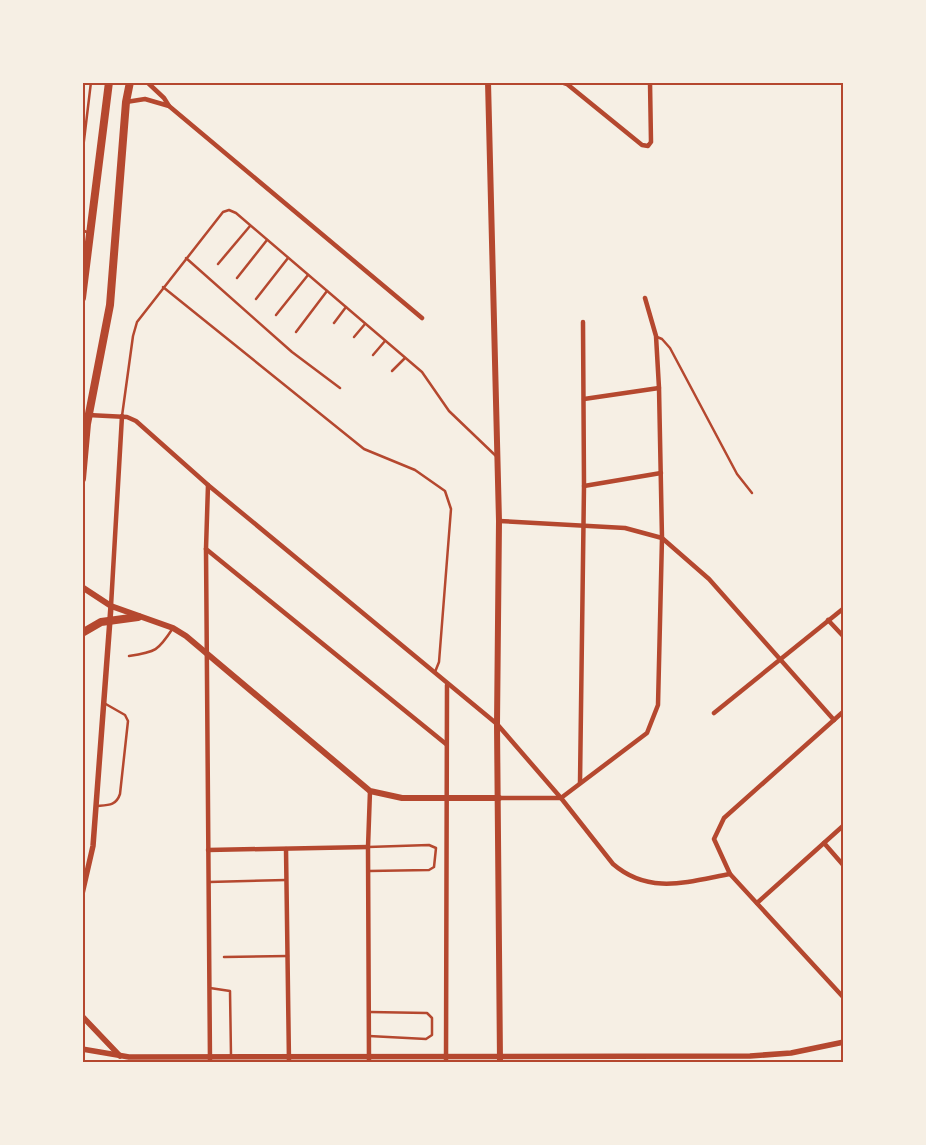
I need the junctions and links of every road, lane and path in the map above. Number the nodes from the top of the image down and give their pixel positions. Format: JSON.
{"nodes":[{"id":1,"x":91,"y":82,"type":"edge"},
{"id":2,"x":109,"y":82,"type":"edge"},
{"id":3,"x":130,"y":82,"type":"edge"},
{"id":4,"x":147,"y":82,"type":"edge"},
{"id":5,"x":488,"y":82,"type":"edge"},
{"id":6,"x":561,"y":82,"type":"edge"},
{"id":7,"x":650,"y":82,"type":"edge"},
{"id":8,"x":567,"y":84,"type":"edge"},
{"id":9,"x":126,"y":102,"type":"junction"},
{"id":10,"x":169,"y":106,"type":"junction"},
{"id":11,"x":82,"y":157,"type":"edge"},
{"id":12,"x":250,"y":226,"type":"junction"},
{"id":13,"x":82,"y":230,"type":"edge"},
{"id":14,"x":91,"y":233,"type":"junction"},
{"id":15,"x":267,"y":240,"type":"junction"},
{"id":16,"x":186,"y":258,"type":"junction"},
{"id":17,"x":288,"y":258,"type":"junction"},
{"id":18,"x":218,"y":264,"type":"dead end"},
{"id":19,"x":308,"y":275,"type":"junction"},
{"id":20,"x":237,"y":278,"type":"dead end"},
{"id":21,"x":163,"y":286,"type":"junction"},
{"id":22,"x":327,"y":291,"type":"junction"},
{"id":23,"x":82,"y":298,"type":"edge"},
{"id":24,"x":645,"y":298,"type":"dead end"},
{"id":25,"x":256,"y":299,"type":"dead end"},
{"id":26,"x":346,"y":307,"type":"junction"},
{"id":27,"x":276,"y":315,"type":"dead end"},
{"id":28,"x":422,"y":318,"type":"dead end"},
{"id":29,"x":583,"y":322,"type":"dead end"},
{"id":30,"x":334,"y":323,"type":"dead end"},
{"id":31,"x":365,"y":324,"type":"junction"},
{"id":32,"x":296,"y":332,"type":"dead end"},
{"id":33,"x":656,"y":336,"type":"junction"},
{"id":34,"x":354,"y":337,"type":"dead end"},
{"id":35,"x":385,"y":340,"type":"junction"},
{"id":36,"x":373,"y":355,"type":"dead end"},
{"id":37,"x":405,"y":358,"type":"junction"},
{"id":38,"x":392,"y":371,"type":"dead end"},
{"id":39,"x":340,"y":388,"type":"dead end"},
{"id":40,"x":660,"y":388,"type":"junction"},
{"id":41,"x":584,"y":399,"type":"junction"},
{"id":42,"x":88,"y":415,"type":"junction"},
{"id":43,"x":122,"y":416,"type":"junction"},
{"id":44,"x":498,"y":458,"type":"junction"},
{"id":45,"x":661,"y":473,"type":"junction"},
{"id":46,"x":82,"y":478,"type":"edge"},
{"id":47,"x":208,"y":486,"type":"junction"},
{"id":48,"x":584,"y":486,"type":"junction"},
{"id":49,"x":752,"y":493,"type":"dead end"},
{"id":50,"x":499,"y":521,"type":"junction"},
{"id":51,"x":583,"y":525,"type":"junction"},
{"id":52,"x":662,"y":538,"type":"junction"},
{"id":53,"x":206,"y":549,"type":"junction"},
{"id":54,"x":82,"y":587,"type":"edge"},
{"id":55,"x":111,"y":606,"type":"junction"},
{"id":56,"x":844,"y":608,"type":"edge"},
{"id":57,"x":138,"y":617,"type":"junction"},
{"id":58,"x":828,"y":620,"type":"junction"},
{"id":59,"x":110,"y":621,"type":"junction"},
{"id":60,"x":173,"y":628,"type":"junction"},
{"id":61,"x":82,"y":633,"type":"edge"},
{"id":62,"x":844,"y":637,"type":"edge"},
{"id":63,"x":207,"y":653,"type":"junction"},
{"id":64,"x":129,"y":656,"type":"dead end"},
{"id":65,"x":780,"y":659,"type":"junction"},
{"id":66,"x":434,"y":674,"type":"junction"},
{"id":67,"x":447,"y":685,"type":"junction"},
{"id":68,"x":104,"y":703,"type":"junction"},
{"id":69,"x":844,"y":711,"type":"edge"},
{"id":70,"x":714,"y":714,"type":"dead end"},
{"id":71,"x":834,"y":720,"type":"junction"},
{"id":72,"x":497,"y":724,"type":"junction"},
{"id":73,"x":446,"y":744,"type":"junction"},
{"id":74,"x":580,"y":783,"type":"junction"},
{"id":75,"x":370,"y":791,"type":"junction"},
{"id":76,"x":445,"y":798,"type":"junction"},
{"id":77,"x":499,"y":798,"type":"junction"},
{"id":78,"x":561,"y":798,"type":"junction"},
{"id":79,"x":96,"y":806,"type":"junction"},
{"id":80,"x":844,"y":826,"type":"edge"},
{"id":81,"x":824,"y":843,"type":"junction"},
{"id":82,"x":368,"y":847,"type":"junction"},
{"id":83,"x":286,"y":849,"type":"junction"},
{"id":84,"x":208,"y":850,"type":"junction"},
{"id":85,"x":844,"y":866,"type":"edge"},
{"id":86,"x":369,"y":872,"type":"junction"},
{"id":87,"x":730,"y":874,"type":"junction"},
{"id":88,"x":286,"y":880,"type":"junction"},
{"id":89,"x":207,"y":882,"type":"junction"},
{"id":90,"x":82,"y":894,"type":"edge"},
{"id":91,"x":757,"y":903,"type":"junction"},
{"id":92,"x":288,"y":956,"type":"junction"},
{"id":93,"x":224,"y":957,"type":"dead end"},
{"id":94,"x":209,"y":988,"type":"junction"},
{"id":95,"x":844,"y":998,"type":"edge"},
{"id":96,"x":370,"y":1012,"type":"junction"},
{"id":97,"x":82,"y":1016,"type":"edge"},
{"id":98,"x":369,"y":1036,"type":"junction"},
{"id":99,"x":844,"y":1042,"type":"edge"},
{"id":100,"x":82,"y":1049,"type":"edge"},
{"id":101,"x":120,"y":1056,"type":"junction"},
{"id":102,"x":231,"y":1056,"type":"junction"},
{"id":103,"x":210,"y":1059,"type":"edge"},
{"id":104,"x":289,"y":1059,"type":"edge"},
{"id":105,"x":500,"y":1059,"type":"edge"},
{"id":106,"x":750,"y":1059,"type":"edge"},
{"id":107,"x":129,"y":1060,"type":"edge"},
{"id":108,"x":369,"y":1060,"type":"edge"},
{"id":109,"x":446,"y":1060,"type":"edge"}],
"edges":[{"from":1,"to":11,"type":"lane"},
{"from":2,"to":14,"type":"highway"},
{"from":3,"to":9,"type":"highway"},
{"from":4,"to":10,"type":"street"},
{"from":5,"to":44,"type":"main road"},
{"from":6,"to":8,"type":"street"},
{"from":7,"to":8,"type":"street"},
{"from":9,"to":10,"type":"street"},
{"from":9,"to":42,"type":"highway"},
{"from":10,"to":28,"type":"street"},
{"from":12,"to":15,"type":"lane"},
{"from":12,"to":16,"type":"lane"},
{"from":12,"to":18,"type":"lane"},
{"from":13,"to":14,"type":"lane"},
{"from":14,"to":23,"type":"highway"},
{"from":15,"to":17,"type":"lane"},
{"from":15,"to":20,"type":"lane"},
{"from":16,"to":21,"type":"lane"},
{"from":16,"to":39,"type":"lane"},
{"from":17,"to":19,"type":"lane"},
{"from":17,"to":25,"type":"lane"},
{"from":19,"to":22,"type":"lane"},
{"from":19,"to":27,"type":"lane"},
{"from":21,"to":43,"type":"lane"},
{"from":21,"to":66,"type":"lane"},
{"from":22,"to":26,"type":"lane"},
{"from":22,"to":32,"type":"lane"},
{"from":24,"to":33,"type":"street"},
{"from":26,"to":30,"type":"lane"},
{"from":26,"to":31,"type":"lane"},
{"from":29,"to":41,"type":"street"},
{"from":31,"to":34,"type":"lane"},
{"from":31,"to":35,"type":"lane"},
{"from":33,"to":40,"type":"street"},
{"from":33,"to":49,"type":"lane"},
{"from":35,"to":36,"type":"lane"},
{"from":35,"to":37,"type":"lane"},
{"from":37,"to":38,"type":"lane"},
{"from":37,"to":44,"type":"lane"},
{"from":40,"to":41,"type":"street"},
{"from":40,"to":45,"type":"street"},
{"from":41,"to":48,"type":"street"},
{"from":42,"to":43,"type":"street"},
{"from":42,"to":46,"type":"highway"},
{"from":43,"to":47,"type":"street"},
{"from":43,"to":55,"type":"street"},
{"from":44,"to":50,"type":"main road"},
{"from":45,"to":48,"type":"street"},
{"from":45,"to":52,"type":"street"},
{"from":47,"to":53,"type":"street"},
{"from":47,"to":66,"type":"street"},
{"from":48,"to":51,"type":"street"},
{"from":50,"to":51,"type":"street"},
{"from":50,"to":72,"type":"main road"},
{"from":51,"to":52,"type":"street"},
{"from":51,"to":74,"type":"street"},
{"from":52,"to":65,"type":"street"},
{"from":52,"to":74,"type":"street"},
{"from":53,"to":63,"type":"street"},
{"from":53,"to":73,"type":"street"},
{"from":54,"to":55,"type":"main road"},
{"from":55,"to":57,"type":"main road"},
{"from":55,"to":59,"type":"street"},
{"from":56,"to":58,"type":"street"},
{"from":57,"to":59,"type":"highway"},
{"from":57,"to":60,"type":"main road"},
{"from":58,"to":62,"type":"street"},
{"from":58,"to":65,"type":"street"},
{"from":59,"to":61,"type":"highway"},
{"from":59,"to":68,"type":"street"},
{"from":60,"to":63,"type":"main road"},
{"from":60,"to":64,"type":"lane"},
{"from":63,"to":75,"type":"main road"},
{"from":63,"to":84,"type":"street"},
{"from":65,"to":70,"type":"street"},
{"from":65,"to":71,"type":"street"},
{"from":66,"to":67,"type":"street"},
{"from":67,"to":72,"type":"street"},
{"from":67,"to":73,"type":"street"},
{"from":68,"to":79,"type":"street"},
{"from":68,"to":79,"type":"lane"},
{"from":69,"to":71,"type":"street"},
{"from":71,"to":87,"type":"street"},
{"from":72,"to":77,"type":"main road"},
{"from":72,"to":78,"type":"street"},
{"from":73,"to":76,"type":"street"},
{"from":74,"to":78,"type":"street"},
{"from":75,"to":76,"type":"main road"},
{"from":75,"to":82,"type":"street"},
{"from":76,"to":77,"type":"main road"},
{"from":76,"to":109,"type":"street"},
{"from":77,"to":78,"type":"street"},
{"from":77,"to":105,"type":"main road"},
{"from":78,"to":87,"type":"street"},
{"from":79,"to":90,"type":"street"},
{"from":80,"to":81,"type":"street"},
{"from":81,"to":85,"type":"street"},
{"from":81,"to":91,"type":"street"},
{"from":82,"to":83,"type":"street"},
{"from":82,"to":86,"type":"street"},
{"from":82,"to":86,"type":"lane"},
{"from":83,"to":84,"type":"street"},
{"from":83,"to":88,"type":"street"},
{"from":84,"to":89,"type":"street"},
{"from":86,"to":96,"type":"street"},
{"from":87,"to":91,"type":"street"},
{"from":88,"to":89,"type":"lane"},
{"from":88,"to":92,"type":"street"},
{"from":89,"to":94,"type":"street"},
{"from":91,"to":95,"type":"street"},
{"from":92,"to":93,"type":"lane"},
{"from":92,"to":104,"type":"street"},
{"from":94,"to":102,"type":"lane"},
{"from":94,"to":103,"type":"street"},
{"from":96,"to":98,"type":"street"},
{"from":96,"to":98,"type":"lane"},
{"from":97,"to":101,"type":"street"},
{"from":98,"to":108,"type":"street"},
{"from":99,"to":106,"type":"street"},
{"from":100,"to":101,"type":"street"},
{"from":101,"to":107,"type":"street"},
{"from":102,"to":103,"type":"street"},
{"from":102,"to":104,"type":"street"},
{"from":103,"to":107,"type":"street"},
{"from":104,"to":108,"type":"street"},
{"from":105,"to":106,"type":"street"},
{"from":105,"to":109,"type":"street"},
{"from":108,"to":109,"type":"street"}]}
